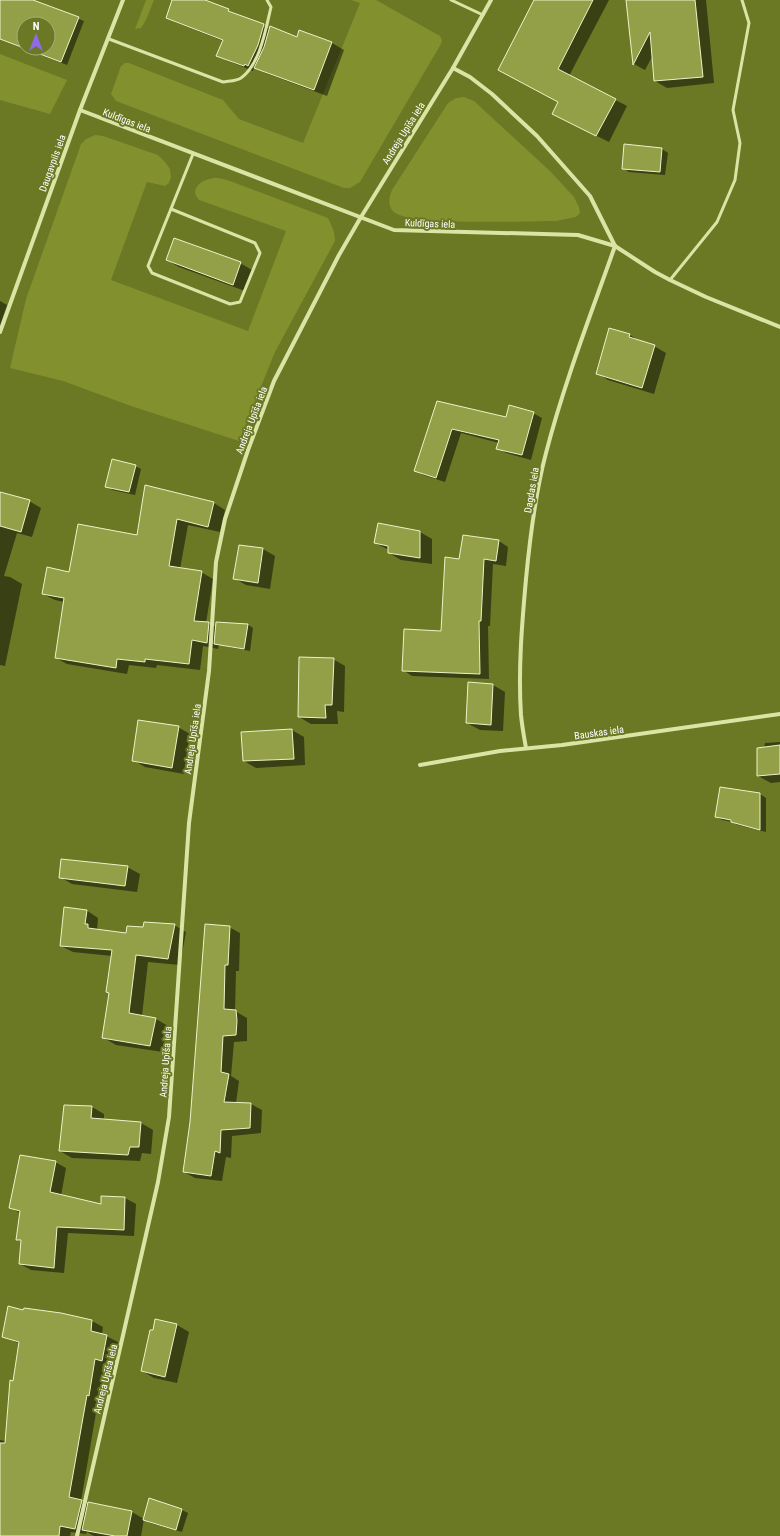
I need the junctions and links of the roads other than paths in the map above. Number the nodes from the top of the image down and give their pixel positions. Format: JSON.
{"nodes":[{"id":1,"x":123,"y":0,"type":"edge"},
{"id":2,"x":268,"y":0,"type":"edge"},
{"id":3,"x":451,"y":0,"type":"edge"},
{"id":4,"x":491,"y":0,"type":"edge"},
{"id":5,"x":742,"y":0,"type":"edge"},
{"id":6,"x":483,"y":14,"type":"junction"},
{"id":7,"x":109,"y":39,"type":"junction"},
{"id":8,"x":453,"y":68,"type":"junction"},
{"id":9,"x":80,"y":110,"type":"junction"},
{"id":10,"x":193,"y":154,"type":"junction"},
{"id":11,"x":171,"y":209,"type":"junction"},
{"id":12,"x":361,"y":217,"type":"junction"},
{"id":13,"x":615,"y":246,"type":"junction"},
{"id":14,"x":670,"y":280,"type":"junction"},
{"id":15,"x":780,"y":327,"type":"edge"},
{"id":16,"x":0,"y":332,"type":"edge"},
{"id":17,"x":780,"y":714,"type":"edge"},
{"id":18,"x":526,"y":748,"type":"junction"},
{"id":19,"x":420,"y":765,"type":"dead end"},
{"id":20,"x":77,"y":1536,"type":"edge"}],
"edges":[{"from":1,"to":7,"type":"street","name":"Daugavpils iela"},
{"from":2,"to":7,"type":"lane"},
{"from":3,"to":6,"type":"lane"},
{"from":4,"to":6,"type":"street","name":"Andreja Upīša iela"},
{"from":5,"to":14,"type":"lane"},
{"from":6,"to":8,"type":"street","name":"Andreja Upīša iela"},
{"from":7,"to":9,"type":"street","name":"Daugavpils iela"},
{"from":8,"to":12,"type":"street","name":"Andreja Upīša iela"},
{"from":8,"to":13,"type":"street"},
{"from":9,"to":10,"type":"street","name":"Kuldīgas iela"},
{"from":9,"to":16,"type":"street","name":"Daugavpils iela"},
{"from":10,"to":11,"type":"lane"},
{"from":10,"to":12,"type":"street","name":"Kuldīgas iela"},
{"from":11,"to":11,"type":"lane"},
{"from":12,"to":13,"type":"street","name":"Kuldīgas iela"},
{"from":12,"to":20,"type":"street","name":"Andreja Upīša iela"},
{"from":13,"to":14,"type":"street","name":"Kuldīgas iela"},
{"from":13,"to":18,"type":"street","name":"Dagdas iela"},
{"from":14,"to":15,"type":"street","name":"Kuldīgas iela"},
{"from":17,"to":18,"type":"street","name":"Bauskas iela"},
{"from":18,"to":19,"type":"street","name":"Bauskas iela"}]}
